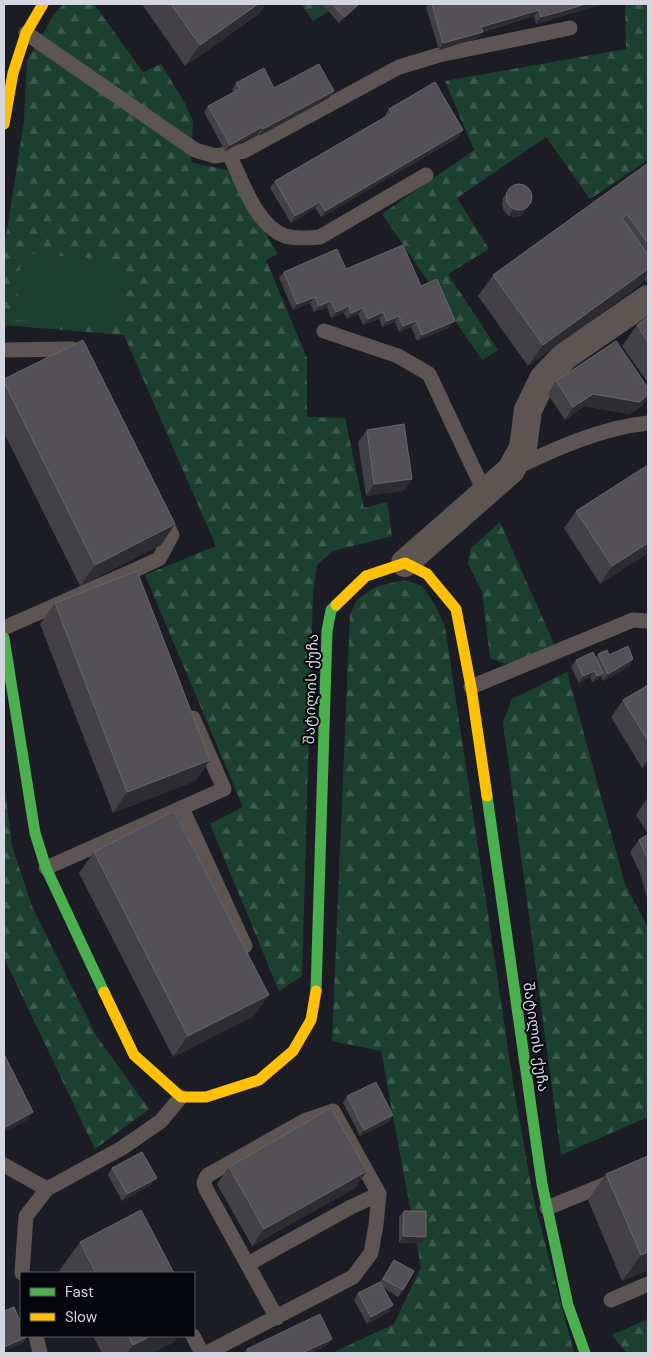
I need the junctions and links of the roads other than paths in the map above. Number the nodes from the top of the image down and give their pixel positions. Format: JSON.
{"nodes":[{"id":1,"x":43,"y":4,"type":"edge"},
{"id":2,"x":570,"y":28,"type":"dead end"},
{"id":3,"x":26,"y":33,"type":"junction"},
{"id":4,"x":4,"y":124,"type":"edge"},
{"id":5,"x":229,"y":154,"type":"junction"},
{"id":6,"x":426,"y":175,"type":"dead end"},
{"id":7,"x":648,"y":298,"type":"edge"},
{"id":8,"x":324,"y":331,"type":"dead end"},
{"id":9,"x":4,"y":350,"type":"edge"},
{"id":10,"x":92,"y":369,"type":"edge"},
{"id":11,"x":648,"y":423,"type":"edge"},
{"id":12,"x":511,"y":470,"type":"junction"},
{"id":13,"x":485,"y":493,"type":"junction"},
{"id":14,"x":156,"y":503,"type":"edge"},
{"id":15,"x":405,"y":563,"type":"junction"},
{"id":16,"x":128,"y":573,"type":"junction"},
{"id":17,"x":144,"y":609,"type":"edge"},
{"id":18,"x":648,"y":621,"type":"edge"},
{"id":19,"x":4,"y":628,"type":"edge"},
{"id":20,"x":4,"y":638,"type":"edge"},
{"id":21,"x":472,"y":687,"type":"junction"},
{"id":22,"x":188,"y":708,"type":"edge"},
{"id":23,"x":182,"y":808,"type":"junction"},
{"id":24,"x":46,"y":868,"type":"junction"},
{"id":25,"x":245,"y":946,"type":"edge"},
{"id":26,"x":181,"y":1097,"type":"junction"},
{"id":27,"x":4,"y":1165,"type":"edge"},
{"id":28,"x":648,"y":1167,"type":"edge"},
{"id":29,"x":47,"y":1189,"type":"junction"},
{"id":30,"x":379,"y":1194,"type":"junction"},
{"id":31,"x":547,"y":1208,"type":"junction"},
{"id":32,"x":248,"y":1264,"type":"junction"},
{"id":33,"x":22,"y":1272,"type":"edge"},
{"id":34,"x":648,"y":1284,"type":"edge"},
{"id":35,"x":611,"y":1300,"type":"dead end"},
{"id":36,"x":278,"y":1318,"type":"junction"},
{"id":37,"x":36,"y":1337,"type":"edge"},
{"id":38,"x":194,"y":1337,"type":"edge"},
{"id":39,"x":40,"y":1353,"type":"edge"},
{"id":40,"x":202,"y":1353,"type":"edge"},
{"id":41,"x":208,"y":1353,"type":"edge"},
{"id":42,"x":586,"y":1353,"type":"edge"}],
"edges":[{"from":1,"to":3,"type":"street"},
{"from":2,"to":5,"type":"lane"},
{"from":3,"to":4,"type":"street"},
{"from":3,"to":5,"type":"lane"},
{"from":5,"to":6,"type":"lane"},
{"from":7,"to":12,"type":"street"},
{"from":8,"to":13,"type":"lane"},
{"from":9,"to":10,"type":"lane"},
{"from":11,"to":12,"type":"lane"},
{"from":12,"to":13,"type":"street"},
{"from":13,"to":15,"type":"street"},
{"from":14,"to":16,"type":"lane"},
{"from":15,"to":21,"type":"street","name":"შატილის ქუჩა"},
{"from":15,"to":26,"type":"street","name":"შატილის ქუჩა"},
{"from":16,"to":17,"type":"lane"},
{"from":16,"to":19,"type":"lane"},
{"from":18,"to":21,"type":"lane"},
{"from":20,"to":24,"type":"street"},
{"from":21,"to":31,"type":"street","name":"შატილის ქუჩა"},
{"from":22,"to":23,"type":"lane"},
{"from":23,"to":24,"type":"lane"},
{"from":23,"to":25,"type":"lane"},
{"from":24,"to":26,"type":"street"},
{"from":26,"to":29,"type":"lane"},
{"from":27,"to":29,"type":"lane"},
{"from":28,"to":31,"type":"lane"},
{"from":29,"to":33,"type":"lane"},
{"from":30,"to":32,"type":"lane"},
{"from":30,"to":32,"type":"lane"},
{"from":30,"to":36,"type":"lane"},
{"from":31,"to":42,"type":"street","name":"შატილის ქუჩა"},
{"from":32,"to":36,"type":"lane"},
{"from":34,"to":35,"type":"lane"},
{"from":36,"to":41,"type":"lane"},
{"from":37,"to":39,"type":"lane"},
{"from":38,"to":40,"type":"lane"}]}
